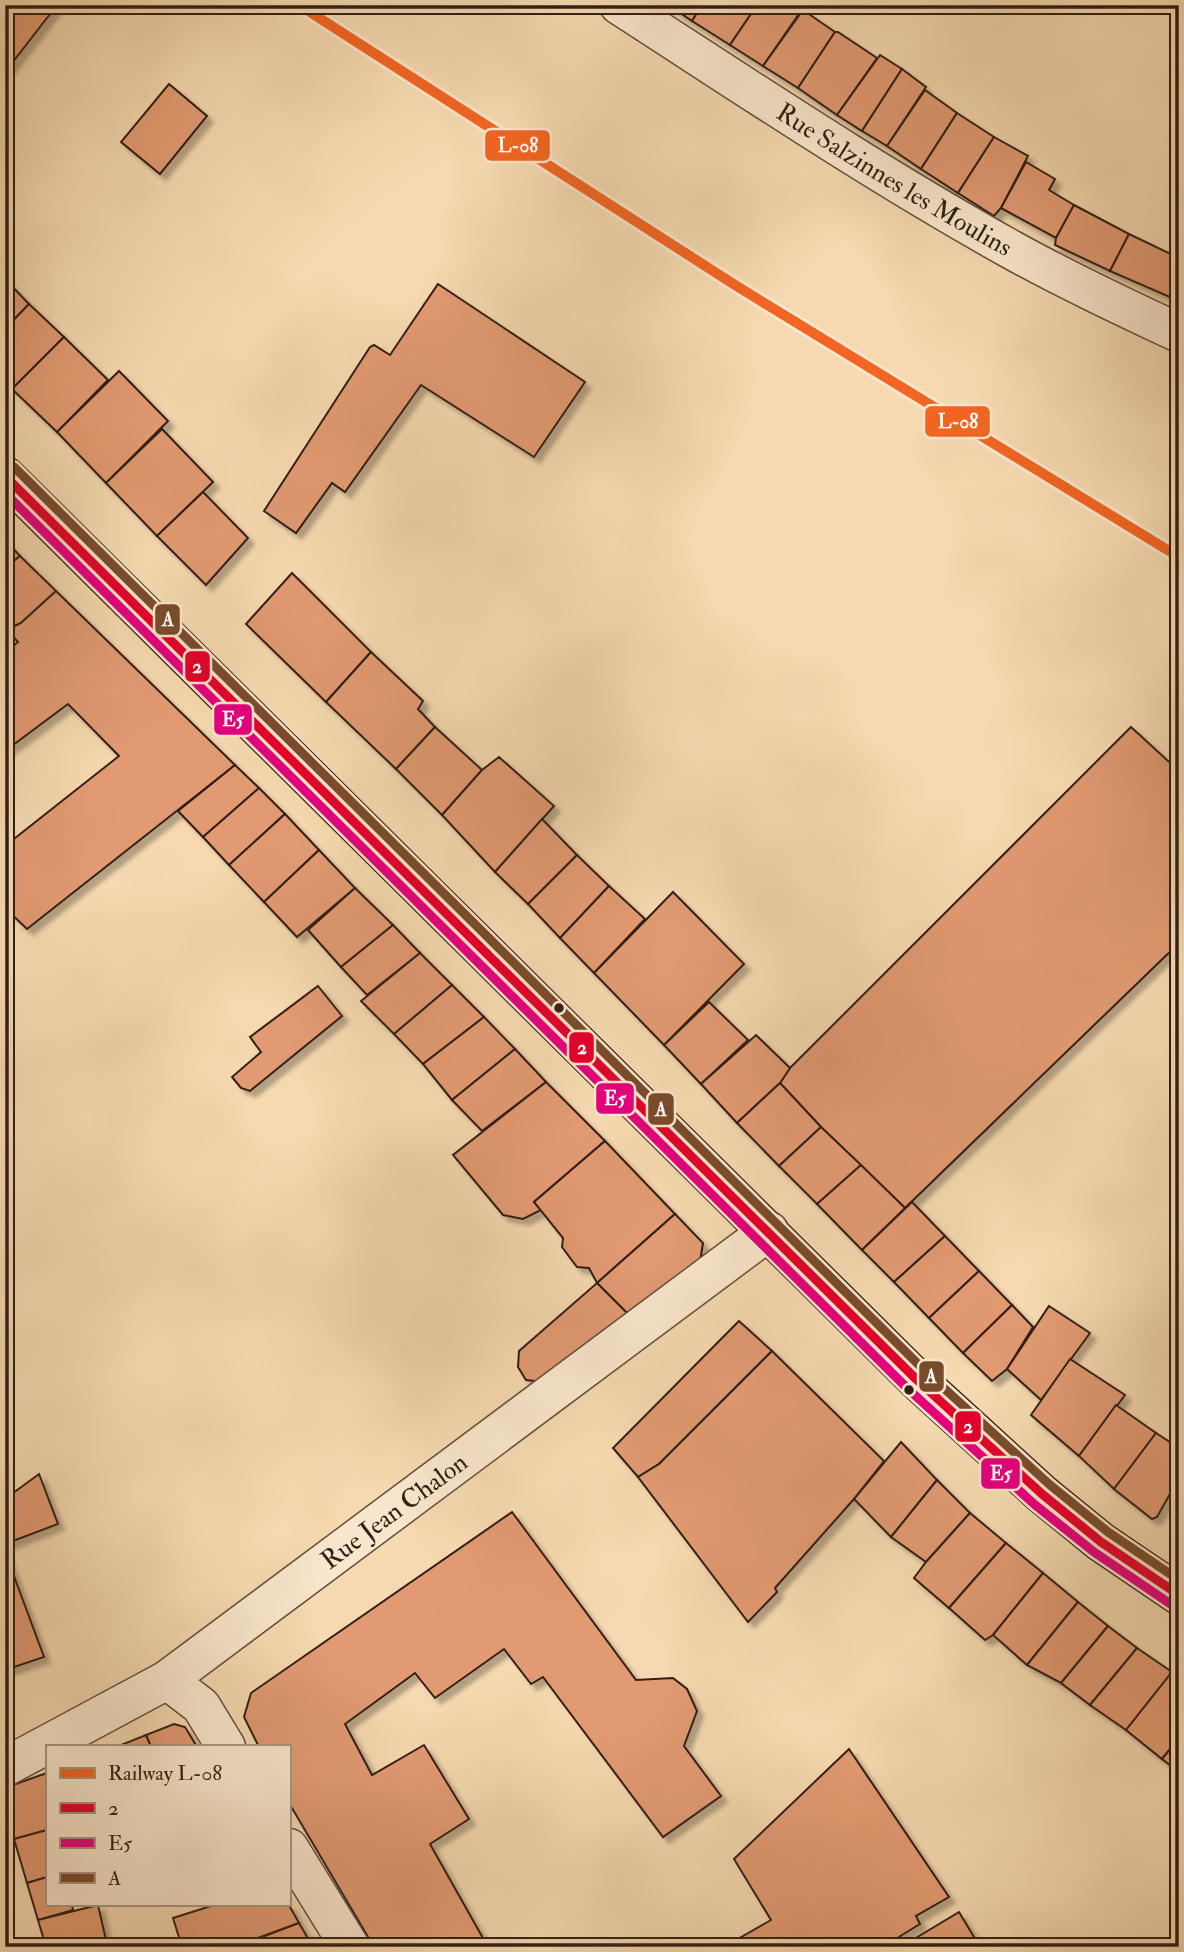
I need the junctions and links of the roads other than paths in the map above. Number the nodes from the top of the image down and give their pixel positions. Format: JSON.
{"nodes":[{"id":1,"x":619,"y":5,"type":"edge"},
{"id":2,"x":1179,"y":333,"type":"edge"},
{"id":3,"x":5,"y":476,"type":"edge"},
{"id":4,"x":769,"y":1231,"type":"junction"},
{"id":5,"x":1179,"y":1595,"type":"edge"},
{"id":6,"x":167,"y":1680,"type":"junction"},
{"id":7,"x":225,"y":1745,"type":"edge"},
{"id":8,"x":5,"y":1766,"type":"edge"},
{"id":9,"x":290,"y":1850,"type":"edge"},
{"id":10,"x":350,"y":1947,"type":"edge"}],
"edges":[{"from":1,"to":2,"type":"street","name":"Rue Salzinnes les Moulins"},
{"from":3,"to":4,"type":"main road"},
{"from":4,"to":5,"type":"main road"},
{"from":4,"to":6,"type":"street","name":"Rue Jean Chalon"},
{"from":6,"to":7,"type":"street"},
{"from":6,"to":8,"type":"street","name":"Rue Jean Chalon"},
{"from":9,"to":10,"type":"street"}]}
